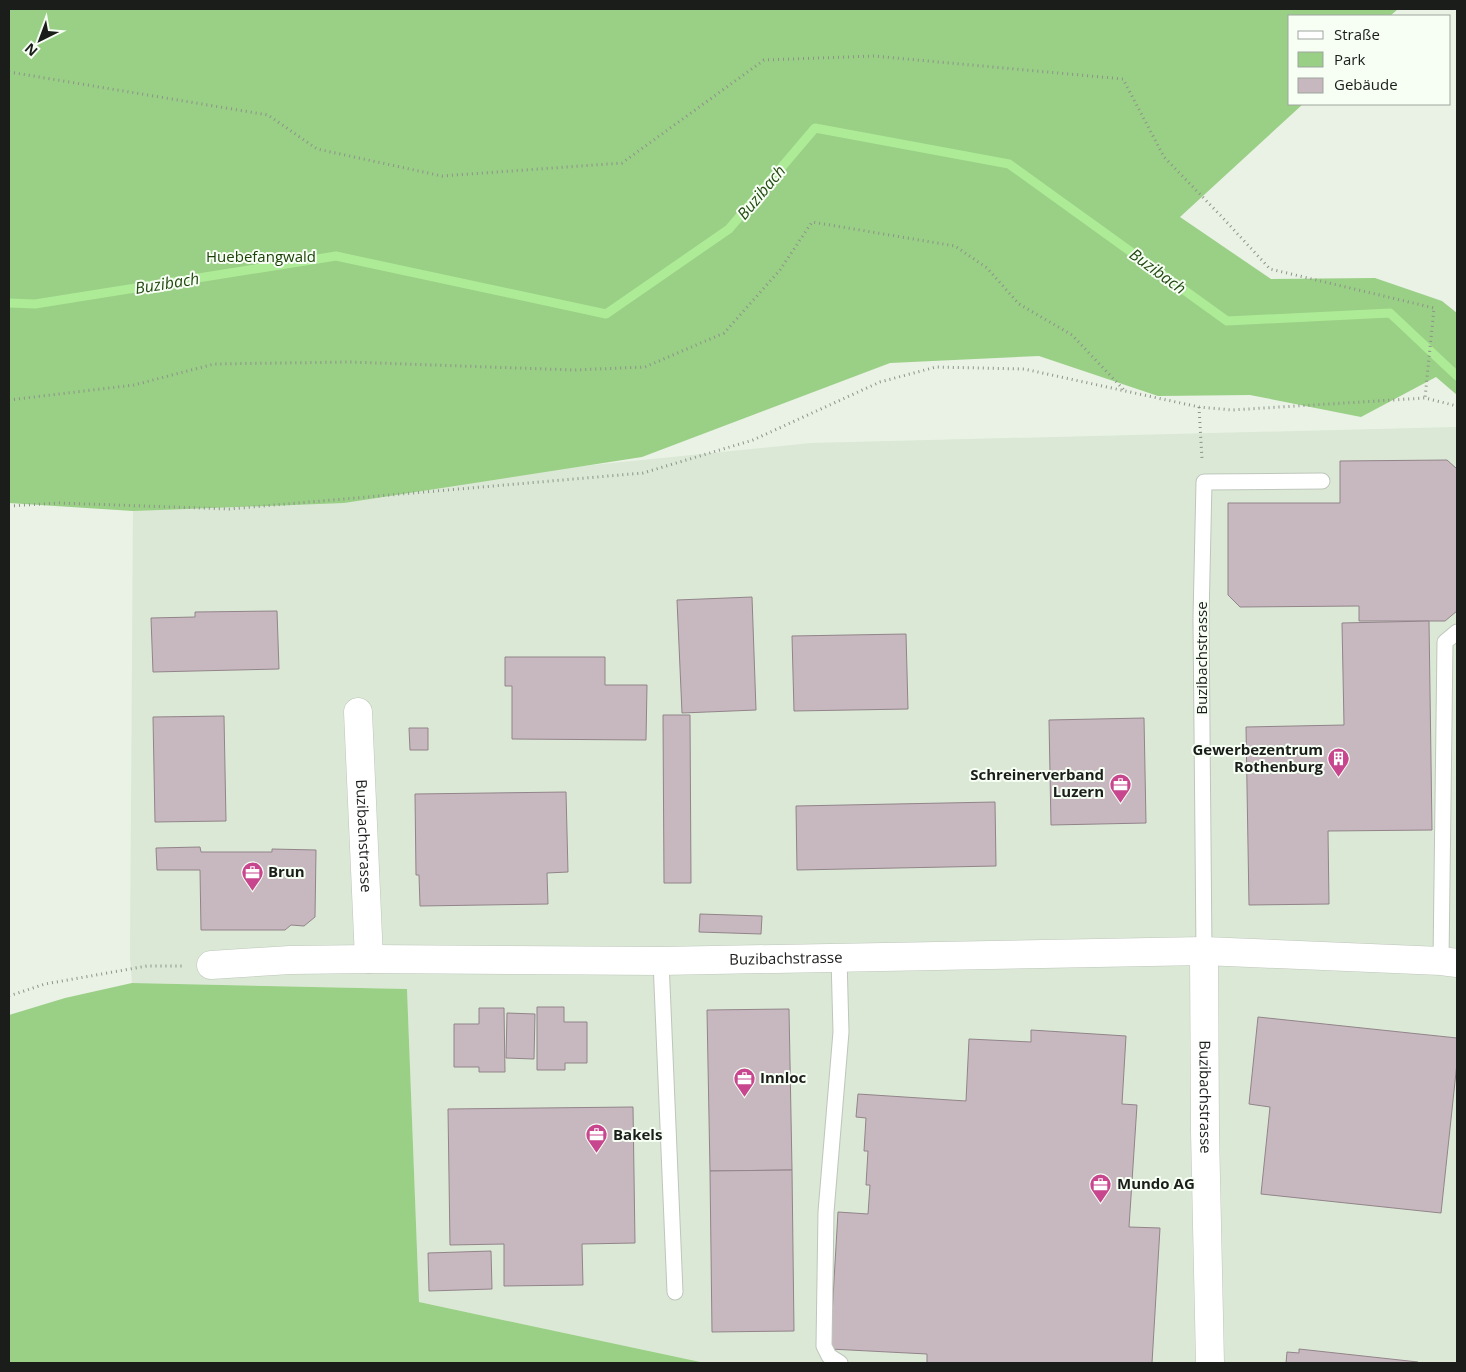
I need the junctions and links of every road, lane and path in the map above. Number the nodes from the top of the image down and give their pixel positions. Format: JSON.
{"nodes":[{"id":1,"x":9,"y":72,"type":"edge"},
{"id":2,"x":1124,"y":391,"type":"junction"},
{"id":3,"x":1425,"y":398,"type":"junction"},
{"id":4,"x":9,"y":400,"type":"edge"},
{"id":5,"x":1457,"y":406,"type":"edge"},
{"id":6,"x":1199,"y":407,"type":"junction"},
{"id":7,"x":1322,"y":481,"type":"dead end"},
{"id":8,"x":1204,"y":482,"type":"junction"},
{"id":9,"x":9,"y":506,"type":"edge"},
{"id":10,"x":1457,"y":632,"type":"edge"},
{"id":11,"x":358,"y":712,"type":"dead end"},
{"id":12,"x":1204,"y":951,"type":"junction"},
{"id":13,"x":839,"y":958,"type":"junction"},
{"id":14,"x":369,"y":959,"type":"junction"},
{"id":15,"x":661,"y":961,"type":"junction"},
{"id":16,"x":1449,"y":962,"type":"edge"},
{"id":17,"x":211,"y":965,"type":"joint"},
{"id":18,"x":9,"y":996,"type":"edge"},
{"id":19,"x":675,"y":1292,"type":"dead end"},
{"id":20,"x":840,"y":1363,"type":"edge"},
{"id":21,"x":1210,"y":1363,"type":"edge"}],
"edges":[{"from":1,"to":3,"type":"path"},
{"from":2,"to":4,"type":"path"},
{"from":2,"to":6,"type":"path"},
{"from":2,"to":9,"type":"path"},
{"from":3,"to":5,"type":"path"},
{"from":3,"to":6,"type":"path"},
{"from":6,"to":8,"type":"path"},
{"from":7,"to":8,"type":"lane"},
{"from":8,"to":12,"type":"lane","name":"Buzibachstrasse"},
{"from":10,"to":16,"type":"lane"},
{"from":11,"to":14,"type":"street","name":"Buzibachstrasse"},
{"from":12,"to":13,"type":"street","name":"Buzibachstrasse"},
{"from":12,"to":16,"type":"street","name":"Buzibachstrasse"},
{"from":12,"to":21,"type":"street","name":"Buzibachstrasse"},
{"from":13,"to":15,"type":"street","name":"Buzibachstrasse"},
{"from":13,"to":20,"type":"lane"},
{"from":14,"to":15,"type":"street","name":"Buzibachstrasse"},
{"from":14,"to":17,"type":"street","name":"Buzibachstrasse"},
{"from":15,"to":19,"type":"lane"},
{"from":17,"to":18,"type":"path"}]}
